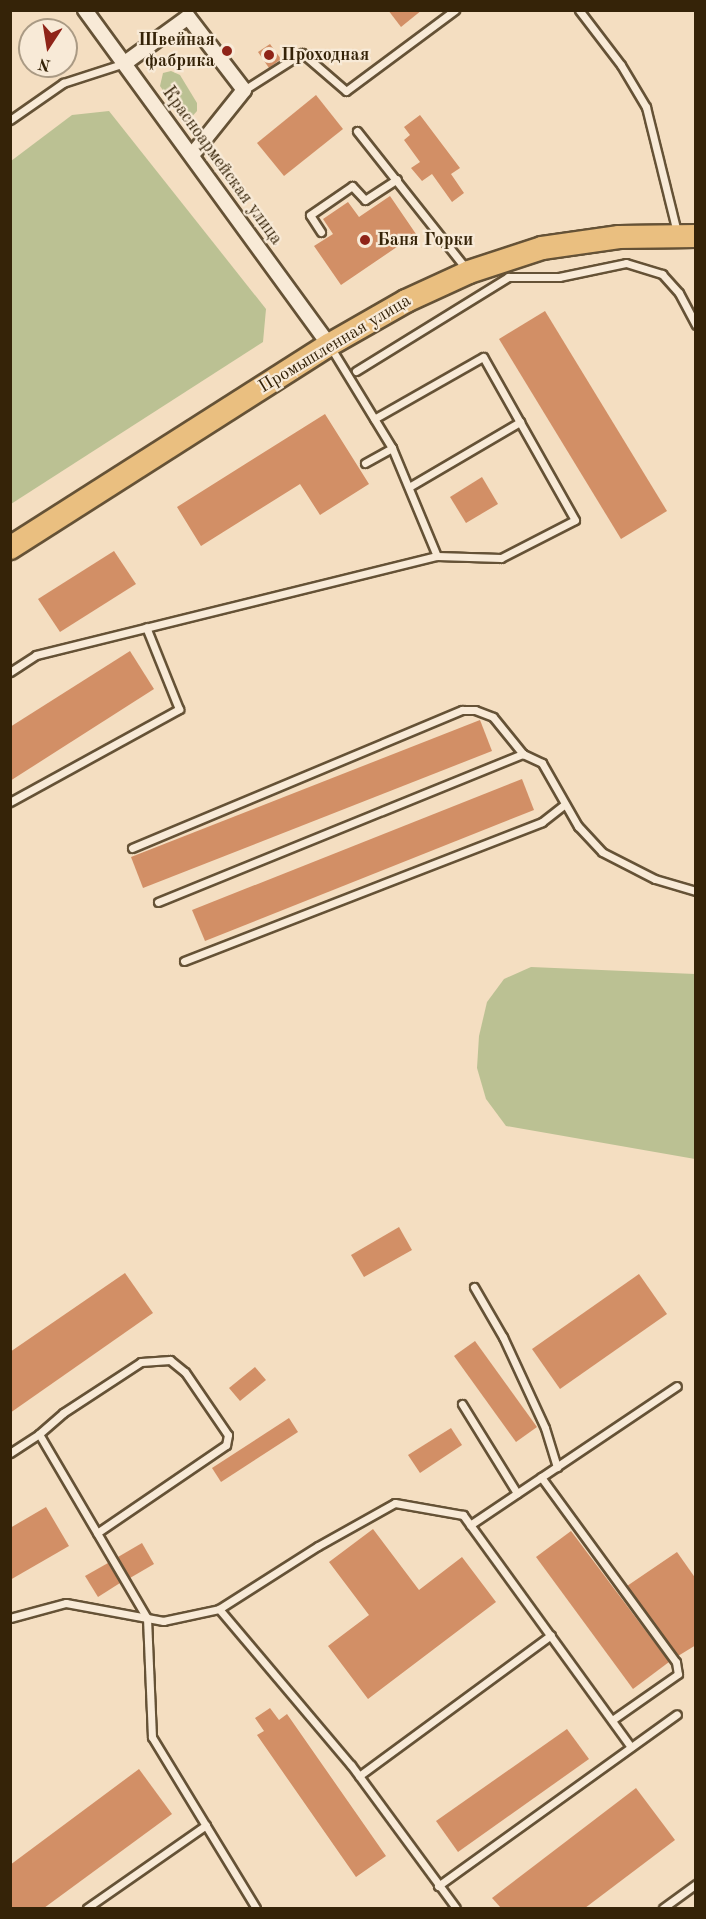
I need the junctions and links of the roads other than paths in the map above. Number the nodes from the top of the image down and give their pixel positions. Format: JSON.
{"nodes":[{"id":1,"x":85,"y":10,"type":"edge"},
{"id":2,"x":455,"y":10,"type":"edge"},
{"id":3,"x":579,"y":10,"type":"edge"},
{"id":4,"x":191,"y":14,"type":"edge"},
{"id":5,"x":125,"y":63,"type":"junction"},
{"id":6,"x":244,"y":90,"type":"junction"},
{"id":7,"x":10,"y":120,"type":"edge"},
{"id":8,"x":357,"y":131,"type":"dead end"},
{"id":9,"x":192,"y":155,"type":"junction"},
{"id":10,"x":397,"y":179,"type":"junction"},
{"id":11,"x":321,"y":232,"type":"dead end"},
{"id":12,"x":687,"y":236,"type":"edge"},
{"id":13,"x":469,"y":272,"type":"junction"},
{"id":14,"x":696,"y":326,"type":"edge"},
{"id":15,"x":329,"y":345,"type":"junction"},
{"id":16,"x":356,"y":371,"type":"dead end"},
{"id":17,"x":374,"y":419,"type":"junction"},
{"id":18,"x":519,"y":422,"type":"junction"},
{"id":19,"x":392,"y":448,"type":"junction"},
{"id":20,"x":365,"y":463,"type":"dead end"},
{"id":21,"x":409,"y":487,"type":"junction"},
{"id":22,"x":10,"y":548,"type":"edge"},
{"id":23,"x":437,"y":556,"type":"junction"},
{"id":24,"x":146,"y":627,"type":"junction"},
{"id":25,"x":10,"y":672,"type":"edge"},
{"id":26,"x":523,"y":754,"type":"junction"},
{"id":27,"x":10,"y":802,"type":"edge"},
{"id":28,"x":564,"y":806,"type":"junction"},
{"id":29,"x":132,"y":848,"type":"dead end"},
{"id":30,"x":696,"y":891,"type":"edge"},
{"id":31,"x":158,"y":902,"type":"dead end"},
{"id":32,"x":184,"y":961,"type":"dead end"},
{"id":33,"x":474,"y":1287,"type":"dead end"},
{"id":34,"x":677,"y":1386,"type":"dead end"},
{"id":35,"x":462,"y":1404,"type":"dead end"},
{"id":36,"x":39,"y":1434,"type":"junction"},
{"id":37,"x":10,"y":1453,"type":"edge"},
{"id":38,"x":557,"y":1467,"type":"junction"},
{"id":39,"x":542,"y":1477,"type":"junction"},
{"id":40,"x":517,"y":1493,"type":"junction"},
{"id":41,"x":470,"y":1525,"type":"junction"},
{"id":42,"x":98,"y":1533,"type":"junction"},
{"id":43,"x":219,"y":1609,"type":"junction"},
{"id":44,"x":10,"y":1618,"type":"edge"},
{"id":45,"x":147,"y":1618,"type":"junction"},
{"id":46,"x":551,"y":1635,"type":"junction"},
{"id":47,"x":677,"y":1714,"type":"dead end"},
{"id":48,"x":612,"y":1720,"type":"junction"},
{"id":49,"x":631,"y":1746,"type":"junction"},
{"id":50,"x":359,"y":1776,"type":"junction"},
{"id":51,"x":206,"y":1825,"type":"junction"},
{"id":52,"x":696,"y":1884,"type":"edge"},
{"id":53,"x":438,"y":1886,"type":"junction"},
{"id":54,"x":87,"y":1908,"type":"edge"},
{"id":55,"x":256,"y":1908,"type":"edge"},
{"id":56,"x":456,"y":1908,"type":"edge"},
{"id":57,"x":663,"y":1908,"type":"edge"}],
"edges":[{"from":1,"to":5,"type":"street","name":"Красноармейская улица"},
{"from":2,"to":6,"type":"lane"},
{"from":3,"to":12,"type":"lane"},
{"from":4,"to":5,"type":"street"},
{"from":4,"to":6,"type":"street"},
{"from":5,"to":7,"type":"lane"},
{"from":5,"to":9,"type":"street","name":"Красноармейская улица"},
{"from":6,"to":9,"type":"street"},
{"from":8,"to":10,"type":"lane"},
{"from":9,"to":15,"type":"street","name":"Красноармейская улица"},
{"from":10,"to":11,"type":"lane"},
{"from":10,"to":13,"type":"lane"},
{"from":12,"to":13,"type":"main road","name":"Промышленная улица"},
{"from":13,"to":15,"type":"main road","name":"Промышленная улица"},
{"from":14,"to":16,"type":"lane"},
{"from":15,"to":17,"type":"lane"},
{"from":15,"to":22,"type":"main road","name":"Промышленная улица"},
{"from":17,"to":18,"type":"lane"},
{"from":17,"to":19,"type":"lane"},
{"from":18,"to":21,"type":"lane"},
{"from":18,"to":23,"type":"lane"},
{"from":19,"to":20,"type":"lane"},
{"from":19,"to":21,"type":"lane"},
{"from":21,"to":23,"type":"lane"},
{"from":23,"to":24,"type":"lane"},
{"from":24,"to":25,"type":"lane"},
{"from":24,"to":27,"type":"lane"},
{"from":26,"to":28,"type":"lane"},
{"from":26,"to":29,"type":"lane"},
{"from":26,"to":31,"type":"lane"},
{"from":28,"to":30,"type":"lane"},
{"from":28,"to":32,"type":"lane"},
{"from":33,"to":38,"type":"lane"},
{"from":34,"to":38,"type":"lane"},
{"from":35,"to":40,"type":"lane"},
{"from":36,"to":37,"type":"lane"},
{"from":36,"to":42,"type":"lane"},
{"from":36,"to":42,"type":"lane"},
{"from":38,"to":39,"type":"lane"},
{"from":39,"to":40,"type":"lane"},
{"from":39,"to":48,"type":"lane"},
{"from":40,"to":41,"type":"lane"},
{"from":41,"to":43,"type":"lane"},
{"from":41,"to":46,"type":"lane"},
{"from":42,"to":45,"type":"lane"},
{"from":43,"to":45,"type":"lane"},
{"from":43,"to":50,"type":"lane"},
{"from":44,"to":45,"type":"lane"},
{"from":45,"to":51,"type":"lane"},
{"from":46,"to":48,"type":"lane"},
{"from":46,"to":50,"type":"lane"},
{"from":47,"to":49,"type":"lane"},
{"from":48,"to":49,"type":"lane"},
{"from":49,"to":53,"type":"lane"},
{"from":50,"to":53,"type":"lane"},
{"from":51,"to":54,"type":"lane"},
{"from":51,"to":55,"type":"lane"},
{"from":52,"to":57,"type":"lane"},
{"from":53,"to":56,"type":"lane"}]}
